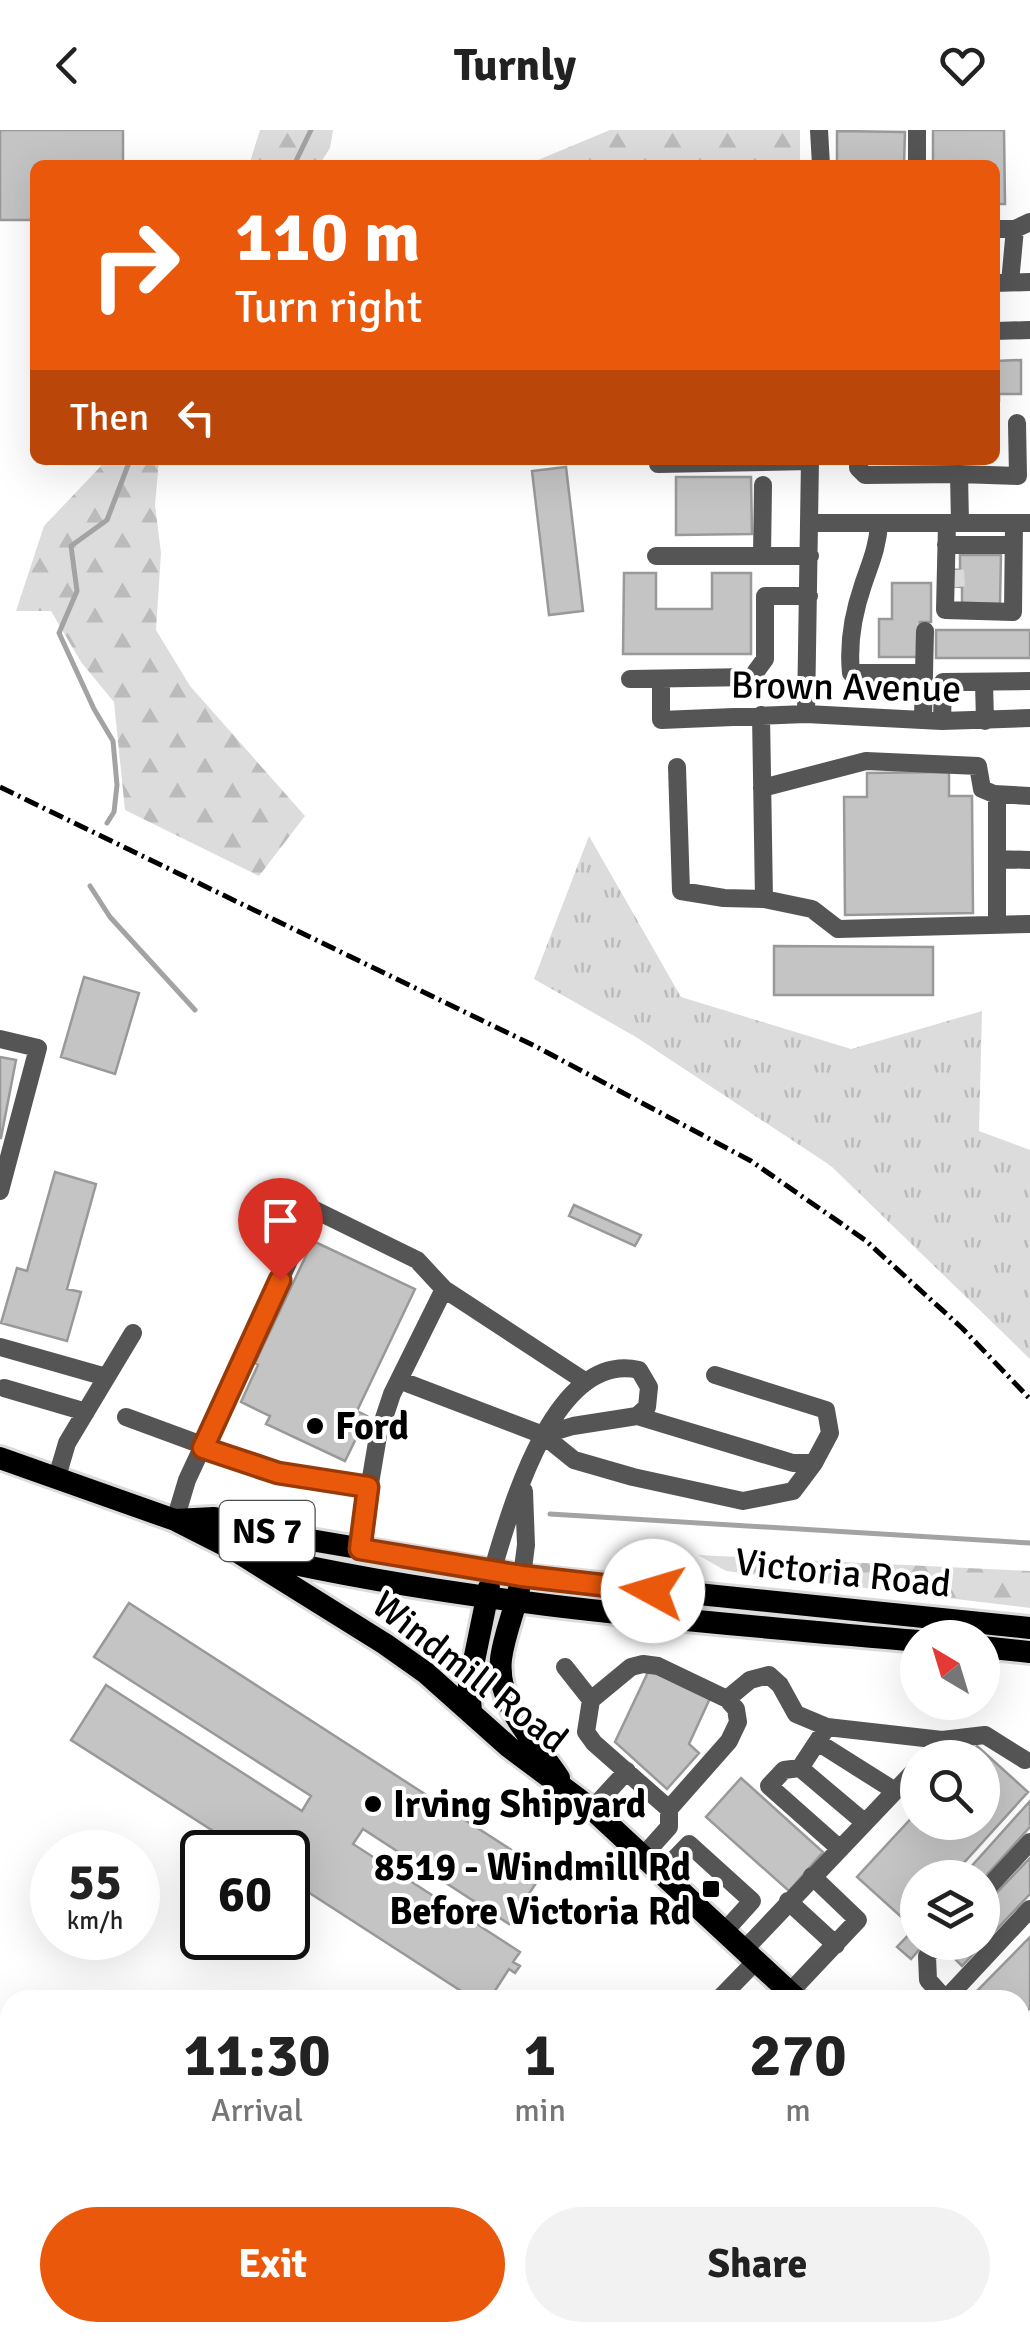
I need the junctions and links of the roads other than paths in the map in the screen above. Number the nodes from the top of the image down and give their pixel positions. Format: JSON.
{"nodes":[{"id":1,"x":820,"y":130,"type":"edge"},
{"id":2,"x":917,"y":130,"type":"edge"},
{"id":3,"x":821,"y":160,"type":"edge"},
{"id":4,"x":917,"y":160,"type":"edge"},
{"id":5,"x":1022,"y":226,"type":"edge"},
{"id":6,"x":1030,"y":282,"type":"edge"},
{"id":7,"x":1002,"y":283,"type":"edge"},
{"id":8,"x":1030,"y":330,"type":"edge"},
{"id":9,"x":1000,"y":331,"type":"edge"},
{"id":10,"x":1017,"y":423,"type":"dead end"},
{"id":11,"x":810,"y":465,"type":"edge"},
{"id":12,"x":858,"y":465,"type":"edge"},
{"id":13,"x":959,"y":474,"type":"junction"},
{"id":14,"x":763,"y":485,"type":"dead end"},
{"id":15,"x":811,"y":523,"type":"junction"},
{"id":16,"x":953,"y":523,"type":"junction"},
{"id":17,"x":878,"y":524,"type":"junction"},
{"id":18,"x":1022,"y":524,"type":"edge"},
{"id":19,"x":1013,"y":545,"type":"junction"},
{"id":20,"x":656,"y":556,"type":"dead end"},
{"id":21,"x":762,"y":556,"type":"junction"},
{"id":22,"x":810,"y":556,"type":"junction"},
{"id":23,"x":950,"y":571,"type":"junction"},
{"id":24,"x":809,"y":596,"type":"junction"},
{"id":25,"x":925,"y":632,"type":"dead end"},
{"id":26,"x":924,"y":673,"type":"junction"},
{"id":27,"x":630,"y":679,"type":"dead end"},
{"id":28,"x":662,"y":679,"type":"junction"},
{"id":29,"x":1030,"y":681,"type":"edge"},
{"id":30,"x":984,"y":682,"type":"junction"},
{"id":31,"x":806,"y":714,"type":"junction"},
{"id":32,"x":761,"y":716,"type":"junction"},
{"id":33,"x":1030,"y":718,"type":"edge"},
{"id":34,"x":922,"y":720,"type":"junction"},
{"id":35,"x":985,"y":720,"type":"junction"},
{"id":36,"x":942,"y":722,"type":"junction"},
{"id":37,"x":677,"y":768,"type":"dead end"},
{"id":38,"x":762,"y":788,"type":"junction"},
{"id":39,"x":997,"y":794,"type":"junction"},
{"id":40,"x":1030,"y":796,"type":"edge"},
{"id":41,"x":997,"y":859,"type":"junction"},
{"id":42,"x":1030,"y":860,"type":"edge"},
{"id":43,"x":764,"y":899,"type":"junction"},
{"id":44,"x":1030,"y":924,"type":"edge"},
{"id":45,"x":997,"y":925,"type":"junction"},
{"id":46,"x":0,"y":1038,"type":"edge"},
{"id":47,"x":0,"y":1191,"type":"edge"},
{"id":48,"x":444,"y":1289,"type":"junction"},
{"id":49,"x":132,"y":1333,"type":"dead end"},
{"id":50,"x":0,"y":1347,"type":"edge"},
{"id":51,"x":715,"y":1374,"type":"dead end"},
{"id":52,"x":106,"y":1377,"type":"junction"},
{"id":53,"x":399,"y":1380,"type":"junction"},
{"id":54,"x":586,"y":1382,"type":"junction"},
{"id":55,"x":4,"y":1388,"type":"dead end"},
{"id":56,"x":86,"y":1412,"type":"junction"},
{"id":57,"x":638,"y":1416,"type":"junction"},
{"id":58,"x":126,"y":1417,"type":"dead end"},
{"id":59,"x":543,"y":1435,"type":"junction"},
{"id":60,"x":203,"y":1448,"type":"junction"},
{"id":61,"x":0,"y":1458,"type":"edge"},
{"id":62,"x":814,"y":1463,"type":"junction"},
{"id":63,"x":57,"y":1477,"type":"junction"},
{"id":64,"x":523,"y":1480,"type":"junction"},
{"id":65,"x":368,"y":1487,"type":"junction"},
{"id":66,"x":175,"y":1520,"type":"junction"},
{"id":67,"x":360,"y":1549,"type":"junction"},
{"id":68,"x":236,"y":1551,"type":"junction"},
{"id":69,"x":492,"y":1572,"type":"junction"},
{"id":70,"x":522,"y":1576,"type":"junction"},
{"id":71,"x":488,"y":1599,"type":"junction"},
{"id":72,"x":516,"y":1603,"type":"junction"},
{"id":73,"x":1030,"y":1628,"type":"edge"},
{"id":74,"x":900,"y":1639,"type":"edge"},
{"id":75,"x":1000,"y":1649,"type":"edge"},
{"id":76,"x":1030,"y":1652,"type":"edge"},
{"id":77,"x":565,"y":1667,"type":"dead end"},
{"id":78,"x":727,"y":1699,"type":"junction"},
{"id":79,"x":591,"y":1700,"type":"junction"},
{"id":80,"x":471,"y":1712,"type":"junction"},
{"id":81,"x":823,"y":1735,"type":"junction"},
{"id":82,"x":942,"y":1740,"type":"joint"},
{"id":83,"x":993,"y":1740,"type":"edge"},
{"id":84,"x":1000,"y":1744,"type":"edge"},
{"id":85,"x":1025,"y":1760,"type":"dead end"},
{"id":86,"x":800,"y":1768,"type":"junction"},
{"id":87,"x":627,"y":1772,"type":"junction"},
{"id":88,"x":900,"y":1786,"type":"edge"},
{"id":89,"x":895,"y":1791,"type":"junction"},
{"id":90,"x":569,"y":1794,"type":"junction"},
{"id":91,"x":592,"y":1809,"type":"junction"},
{"id":92,"x":669,"y":1809,"type":"junction"},
{"id":93,"x":864,"y":1822,"type":"junction"},
{"id":94,"x":1030,"y":1842,"type":"edge"},
{"id":95,"x":839,"y":1848,"type":"junction"},
{"id":96,"x":643,"y":1856,"type":"junction"},
{"id":97,"x":661,"y":1873,"type":"junction"},
{"id":98,"x":1000,"y":1874,"type":"edge"},
{"id":99,"x":812,"y":1876,"type":"junction"},
{"id":100,"x":788,"y":1901,"type":"junction"},
{"id":101,"x":1027,"y":1919,"type":"edge"},
{"id":102,"x":724,"y":1932,"type":"junction"},
{"id":103,"x":836,"y":1946,"type":"junction"},
{"id":104,"x":750,"y":1956,"type":"junction"},
{"id":105,"x":928,"y":1960,"type":"edge"},
{"id":106,"x":726,"y":1990,"type":"edge"},
{"id":107,"x":787,"y":1990,"type":"edge"},
{"id":108,"x":799,"y":1990,"type":"edge"},
{"id":109,"x":937,"y":1990,"type":"edge"},
{"id":110,"x":956,"y":1990,"type":"edge"}],
"edges":[{"from":1,"to":3,"type":"street"},
{"from":2,"to":4,"type":"street"},
{"from":5,"to":7,"type":"street"},
{"from":6,"to":7,"type":"street"},
{"from":8,"to":9,"type":"street"},
{"from":10,"to":13,"type":"street"},
{"from":11,"to":15,"type":"street"},
{"from":12,"to":13,"type":"street"},
{"from":13,"to":16,"type":"street"},
{"from":14,"to":21,"type":"street"},
{"from":15,"to":17,"type":"street"},
{"from":15,"to":22,"type":"street"},
{"from":16,"to":17,"type":"street"},
{"from":16,"to":18,"type":"street"},
{"from":16,"to":23,"type":"street"},
{"from":17,"to":26,"type":"street"},
{"from":18,"to":19,"type":"street"},
{"from":19,"to":23,"type":"street"},
{"from":19,"to":23,"type":"street"},
{"from":20,"to":21,"type":"street"},
{"from":21,"to":22,"type":"street"},
{"from":22,"to":24,"type":"street"},
{"from":24,"to":28,"type":"street"},
{"from":24,"to":31,"type":"street"},
{"from":25,"to":26,"type":"street"},
{"from":26,"to":34,"type":"street"},
{"from":27,"to":28,"type":"street"},
{"from":28,"to":32,"type":"street","name":"Brown Avenue"},
{"from":29,"to":30,"type":"street"},
{"from":30,"to":35,"type":"street"},
{"from":30,"to":36,"type":"street"},
{"from":31,"to":32,"type":"street","name":"Brown Avenue"},
{"from":31,"to":34,"type":"street","name":"Brown Avenue"},
{"from":32,"to":38,"type":"street"},
{"from":33,"to":35,"type":"street","name":"Brown Avenue"},
{"from":34,"to":36,"type":"street","name":"Brown Avenue"},
{"from":35,"to":36,"type":"street","name":"Brown Avenue"},
{"from":37,"to":43,"type":"street"},
{"from":38,"to":39,"type":"street"},
{"from":38,"to":43,"type":"street"},
{"from":39,"to":40,"type":"street"},
{"from":39,"to":41,"type":"street"},
{"from":41,"to":42,"type":"street"},
{"from":41,"to":45,"type":"street"},
{"from":43,"to":45,"type":"street"},
{"from":44,"to":45,"type":"street"},
{"from":46,"to":47,"type":"street"},
{"from":48,"to":53,"type":"street"},
{"from":48,"to":54,"type":"street"},
{"from":48,"to":60,"type":"street"},
{"from":49,"to":52,"type":"street"},
{"from":50,"to":52,"type":"street"},
{"from":51,"to":62,"type":"street"},
{"from":52,"to":56,"type":"street"},
{"from":53,"to":59,"type":"street"},
{"from":53,"to":65,"type":"street"},
{"from":54,"to":57,"type":"street"},
{"from":54,"to":59,"type":"street"},
{"from":55,"to":56,"type":"street"},
{"from":56,"to":63,"type":"street"},
{"from":57,"to":59,"type":"street"},
{"from":57,"to":62,"type":"street"},
{"from":58,"to":60,"type":"street"},
{"from":59,"to":62,"type":"street"},
{"from":59,"to":64,"type":"street"},
{"from":60,"to":65,"type":"street"},
{"from":60,"to":66,"type":"street"},
{"from":61,"to":63,"type":"main road","name":"Windmill Road","number":"NS 7"},
{"from":63,"to":66,"type":"main road","name":"Windmill Road","number":"NS 7"},
{"from":64,"to":69,"type":"street"},
{"from":64,"to":70,"type":"street"},
{"from":65,"to":67,"type":"street"},
{"from":66,"to":67,"type":"main road","name":"Victoria Road","number":"NS 7"},
{"from":66,"to":68,"type":"main road","name":"Windmill Road","number":"NS 7"},
{"from":67,"to":69,"type":"main road","name":"Victoria Road","number":"NS 7"},
{"from":68,"to":71,"type":"main road","name":"Victoria Road"},
{"from":68,"to":80,"type":"main road","name":"Windmill Road","number":"NS 7"},
{"from":69,"to":70,"type":"main road","name":"Victoria Road","number":"NS 7"},
{"from":69,"to":71,"type":"main road"},
{"from":70,"to":72,"type":"main road","name":"Windmill Road","number":"NS 7"},
{"from":70,"to":73,"type":"main road","name":"Victoria Road"},
{"from":71,"to":72,"type":"main road","name":"Victoria Road"},
{"from":71,"to":80,"type":"main road"},
{"from":72,"to":74,"type":"main road","name":"Victoria Road"},
{"from":72,"to":90,"type":"main road","name":"Windmill Road","number":"NS 7"},
{"from":75,"to":76,"type":"main road","name":"Victoria Road"},
{"from":77,"to":79,"type":"street"},
{"from":78,"to":79,"type":"street"},
{"from":78,"to":81,"type":"street"},
{"from":78,"to":92,"type":"street"},
{"from":79,"to":87,"type":"street"},
{"from":80,"to":90,"type":"main road","name":"Windmill Road","number":"NS 7"},
{"from":81,"to":82,"type":"street"},
{"from":81,"to":86,"type":"street"},
{"from":81,"to":89,"type":"street"},
{"from":82,"to":83,"type":"street"},
{"from":84,"to":85,"type":"street"},
{"from":86,"to":93,"type":"street"},
{"from":86,"to":95,"type":"street"},
{"from":87,"to":91,"type":"street"},
{"from":87,"to":92,"type":"street"},
{"from":88,"to":89,"type":"street"},
{"from":89,"to":93,"type":"street"},
{"from":90,"to":91,"type":"main road","name":"Windmill Road","number":"NS 7"},
{"from":91,"to":96,"type":"main road","name":"Windmill Road","number":"NS 7"},
{"from":92,"to":96,"type":"street"},
{"from":93,"to":95,"type":"street"},
{"from":94,"to":98,"type":"street"},
{"from":95,"to":99,"type":"street"},
{"from":96,"to":97,"type":"main road","name":"Windmill Road","number":"NS 7"},
{"from":97,"to":102,"type":"main road","name":"Windmill Road","number":"NS 7"},
{"from":97,"to":102,"type":"street"},
{"from":99,"to":100,"type":"street"},
{"from":99,"to":103,"type":"street"},
{"from":100,"to":103,"type":"street"},
{"from":100,"to":104,"type":"street"},
{"from":101,"to":110,"type":"street"},
{"from":102,"to":104,"type":"main road","name":"Windmill Road","number":"NS 7"},
{"from":103,"to":108,"type":"street"},
{"from":104,"to":106,"type":"street"},
{"from":104,"to":107,"type":"main road","name":"Windmill Road","number":"NS 7"},
{"from":105,"to":109,"type":"street"}]}
